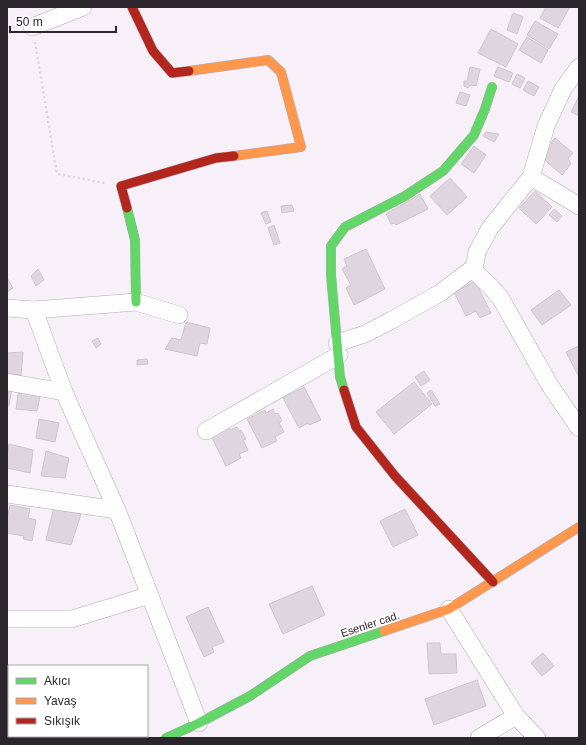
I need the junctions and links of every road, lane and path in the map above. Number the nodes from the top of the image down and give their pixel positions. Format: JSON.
{"nodes":[{"id":1,"x":83,"y":7,"type":"edge"},
{"id":2,"x":132,"y":7,"type":"edge"},
{"id":3,"x":32,"y":27,"type":"joint"},
{"id":4,"x":579,"y":67,"type":"edge"},
{"id":5,"x":492,"y":87,"type":"dead end"},
{"id":6,"x":531,"y":176,"type":"junction"},
{"id":7,"x":121,"y":186,"type":"junction"},
{"id":8,"x":579,"y":206,"type":"edge"},
{"id":9,"x":472,"y":269,"type":"junction"},
{"id":10,"x":136,"y":302,"type":"junction"},
{"id":11,"x":7,"y":308,"type":"edge"},
{"id":12,"x":34,"y":310,"type":"junction"},
{"id":13,"x":179,"y":315,"type":"dead end"},
{"id":14,"x":338,"y":349,"type":"junction"},
{"id":15,"x":7,"y":382,"type":"edge"},
{"id":16,"x":64,"y":392,"type":"junction"},
{"id":17,"x":579,"y":428,"type":"edge"},
{"id":18,"x":206,"y":431,"type":"dead end"},
{"id":19,"x":7,"y":494,"type":"edge"},
{"id":20,"x":117,"y":510,"type":"junction"},
{"id":21,"x":579,"y":527,"type":"edge"},
{"id":22,"x":493,"y":582,"type":"junction"},
{"id":23,"x":150,"y":595,"type":"junction"},
{"id":24,"x":450,"y":609,"type":"junction"},
{"id":25,"x":7,"y":619,"type":"edge"},
{"id":26,"x":516,"y":716,"type":"junction"},
{"id":27,"x":199,"y":723,"type":"junction"},
{"id":28,"x":166,"y":738,"type":"edge"},
{"id":29,"x":479,"y":738,"type":"edge"},
{"id":30,"x":537,"y":738,"type":"edge"}],
"edges":[{"from":1,"to":3,"type":"street"},
{"from":2,"to":7,"type":"street"},
{"from":3,"to":7,"type":"path"},
{"from":4,"to":6,"type":"street"},
{"from":5,"to":14,"type":"street"},
{"from":6,"to":8,"type":"street"},
{"from":6,"to":9,"type":"street"},
{"from":7,"to":10,"type":"street"},
{"from":9,"to":14,"type":"street"},
{"from":9,"to":17,"type":"street"},
{"from":10,"to":12,"type":"street"},
{"from":10,"to":13,"type":"street"},
{"from":11,"to":12,"type":"street"},
{"from":12,"to":16,"type":"street"},
{"from":14,"to":18,"type":"street"},
{"from":14,"to":22,"type":"street"},
{"from":15,"to":16,"type":"street"},
{"from":16,"to":20,"type":"street"},
{"from":19,"to":20,"type":"street"},
{"from":20,"to":23,"type":"street"},
{"from":21,"to":22,"type":"street","name":"Esenler cad."},
{"from":22,"to":24,"type":"street","name":"Esenler cad."},
{"from":23,"to":25,"type":"street"},
{"from":23,"to":27,"type":"street"},
{"from":24,"to":26,"type":"street"},
{"from":24,"to":27,"type":"street","name":"Esenler cad."},
{"from":26,"to":29,"type":"street"},
{"from":26,"to":30,"type":"street"},
{"from":27,"to":28,"type":"street","name":"Esenler cad."}]}
